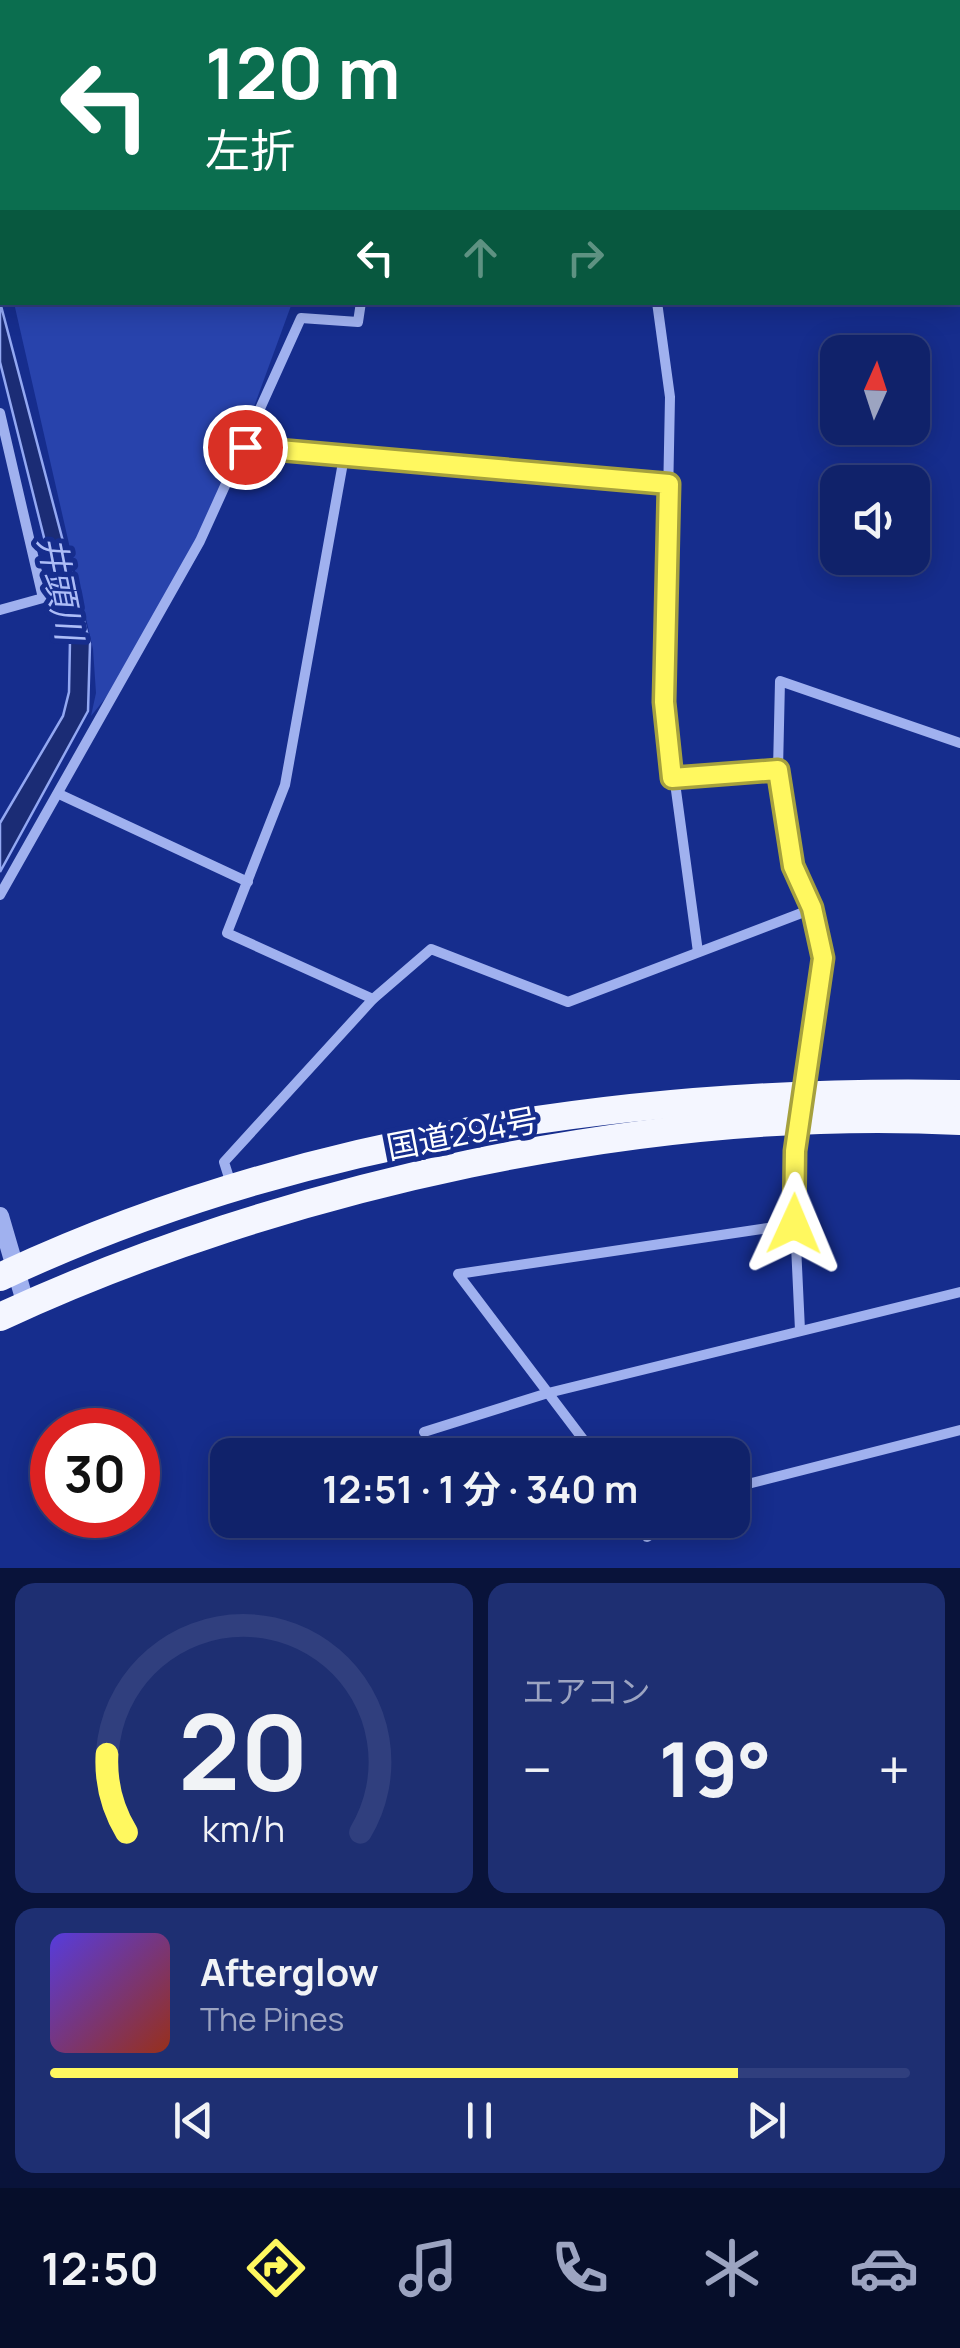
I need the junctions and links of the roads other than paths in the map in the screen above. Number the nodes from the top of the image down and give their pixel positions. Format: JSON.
{"nodes":[{"id":1,"x":361,"y":305,"type":"edge"},
{"id":2,"x":657,"y":305,"type":"edge"},
{"id":3,"x":0,"y":412,"type":"edge"},
{"id":4,"x":245,"y":447,"type":"junction"},
{"id":5,"x":344,"y":457,"type":"junction"},
{"id":6,"x":669,"y":484,"type":"junction"},
{"id":7,"x":0,"y":610,"type":"edge"},
{"id":8,"x":960,"y":743,"type":"edge"},
{"id":9,"x":778,"y":770,"type":"junction"},
{"id":10,"x":672,"y":778,"type":"junction"},
{"id":11,"x":59,"y":794,"type":"junction"},
{"id":12,"x":248,"y":882,"type":"junction"},
{"id":13,"x":0,"y":895,"type":"edge"},
{"id":14,"x":812,"y":908,"type":"junction"},
{"id":15,"x":698,"y":952,"type":"junction"},
{"id":16,"x":374,"y":998,"type":"junction"},
{"id":17,"x":802,"y":1093,"type":"junction"},
{"id":18,"x":960,"y":1094,"type":"edge"},
{"id":19,"x":960,"y":1121,"type":"edge"},
{"id":20,"x":799,"y":1122,"type":"junction"},
{"id":21,"x":233,"y":1190,"type":"junction"},
{"id":22,"x":0,"y":1216,"type":"edge"},
{"id":23,"x":794,"y":1224,"type":"junction"},
{"id":24,"x":7,"y":1274,"type":"edge"},
{"id":25,"x":960,"y":1292,"type":"edge"},
{"id":26,"x":13,"y":1311,"type":"edge"},
{"id":27,"x":800,"y":1330,"type":"junction"},
{"id":28,"x":548,"y":1393,"type":"junction"},
{"id":29,"x":960,"y":1430,"type":"edge"},
{"id":30,"x":424,"y":1432,"type":"dead end"},
{"id":31,"x":584,"y":1438,"type":"edge"},
{"id":32,"x":750,"y":1483,"type":"edge"}],
"edges":[{"from":1,"to":4,"type":"street"},
{"from":2,"to":6,"type":"street"},
{"from":3,"to":7,"type":"street"},
{"from":4,"to":5,"type":"street"},
{"from":4,"to":11,"type":"street"},
{"from":5,"to":6,"type":"street"},
{"from":5,"to":12,"type":"street"},
{"from":6,"to":10,"type":"street"},
{"from":8,"to":9,"type":"street"},
{"from":9,"to":10,"type":"street"},
{"from":9,"to":14,"type":"street"},
{"from":10,"to":15,"type":"street"},
{"from":11,"to":12,"type":"street"},
{"from":11,"to":13,"type":"street"},
{"from":12,"to":16,"type":"street"},
{"from":14,"to":15,"type":"street"},
{"from":14,"to":17,"type":"street"},
{"from":15,"to":16,"type":"street"},
{"from":16,"to":21,"type":"street"},
{"from":17,"to":18,"type":"highway","name":"国道294号"},
{"from":17,"to":20,"type":"street"},
{"from":17,"to":21,"type":"highway","name":"国道294号"},
{"from":19,"to":20,"type":"highway","name":"国道294号"},
{"from":20,"to":23,"type":"street"},
{"from":20,"to":26,"type":"highway","name":"国道294号"},
{"from":21,"to":24,"type":"highway","name":"国道294号"},
{"from":22,"to":24,"type":"street"},
{"from":23,"to":27,"type":"street"},
{"from":23,"to":28,"type":"street"},
{"from":24,"to":26,"type":"street"},
{"from":25,"to":27,"type":"street"},
{"from":27,"to":28,"type":"street"},
{"from":28,"to":30,"type":"street"},
{"from":28,"to":31,"type":"street"},
{"from":29,"to":32,"type":"street"}]}
